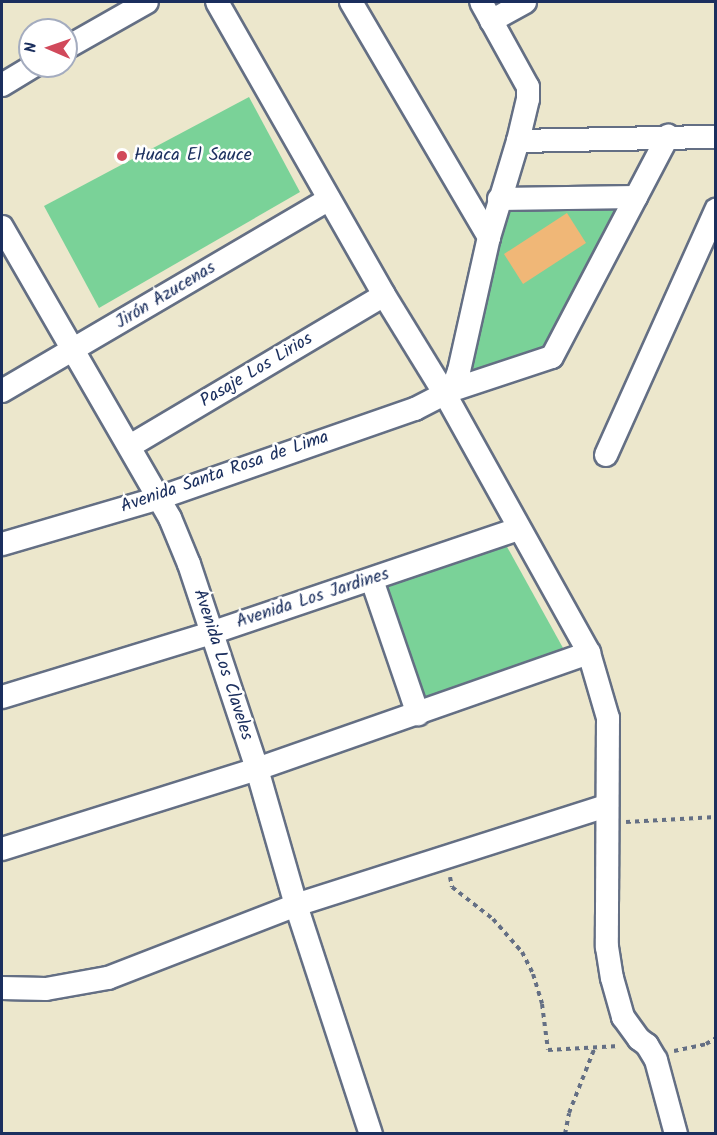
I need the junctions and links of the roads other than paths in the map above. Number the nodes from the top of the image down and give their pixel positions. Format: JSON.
{"nodes":[{"id":1,"x":147,"y":2,"type":"edge"},
{"id":2,"x":217,"y":2,"type":"edge"},
{"id":3,"x":351,"y":2,"type":"edge"},
{"id":4,"x":525,"y":2,"type":"edge"},
{"id":5,"x":486,"y":11,"type":"edge"},
{"id":6,"x":78,"y":41,"type":"edge"},
{"id":7,"x":18,"y":75,"type":"edge"},
{"id":8,"x":2,"y":84,"type":"edge"},
{"id":9,"x":668,"y":136,"type":"junction"},
{"id":10,"x":716,"y":137,"type":"edge"},
{"id":11,"x":518,"y":141,"type":"junction"},
{"id":12,"x":636,"y":197,"type":"junction"},
{"id":13,"x":329,"y":199,"type":"junction"},
{"id":14,"x":499,"y":199,"type":"junction"},
{"id":15,"x":716,"y":210,"type":"edge"},
{"id":16,"x":3,"y":233,"type":"edge"},
{"id":17,"x":489,"y":237,"type":"junction"},
{"id":18,"x":384,"y":295,"type":"junction"},
{"id":19,"x":75,"y":350,"type":"junction"},
{"id":20,"x":2,"y":391,"type":"edge"},
{"id":21,"x":448,"y":392,"type":"junction"},
{"id":22,"x":130,"y":446,"type":"junction"},
{"id":23,"x":606,"y":455,"type":"dead end"},
{"id":24,"x":159,"y":498,"type":"junction"},
{"id":25,"x":519,"y":529,"type":"junction"},
{"id":26,"x":2,"y":544,"type":"edge"},
{"id":27,"x":372,"y":580,"type":"junction"},
{"id":28,"x":212,"y":633,"type":"junction"},
{"id":29,"x":589,"y":653,"type":"junction"},
{"id":30,"x":2,"y":697,"type":"edge"},
{"id":31,"x":418,"y":714,"type":"junction"},
{"id":32,"x":257,"y":769,"type":"junction"},
{"id":33,"x":607,"y":814,"type":"junction"},
{"id":34,"x":2,"y":849,"type":"edge"},
{"id":35,"x":296,"y":905,"type":"junction"},
{"id":36,"x":2,"y":988,"type":"edge"},
{"id":37,"x":371,"y":1134,"type":"edge"},
{"id":38,"x":676,"y":1134,"type":"edge"}],
"edges":[{"from":1,"to":6,"type":"street"},
{"from":2,"to":13,"type":"street"},
{"from":3,"to":17,"type":"street"},
{"from":4,"to":5,"type":"street"},
{"from":5,"to":11,"type":"street"},
{"from":7,"to":8,"type":"street"},
{"from":9,"to":10,"type":"street"},
{"from":9,"to":11,"type":"street"},
{"from":9,"to":12,"type":"street","name":"Avenida Santa Rosa de Lima"},
{"from":11,"to":14,"type":"street"},
{"from":12,"to":14,"type":"street"},
{"from":12,"to":21,"type":"street","name":"Avenida Santa Rosa de Lima"},
{"from":13,"to":18,"type":"street"},
{"from":13,"to":19,"type":"street","name":"Jirón Azucenas"},
{"from":14,"to":17,"type":"street"},
{"from":15,"to":23,"type":"street"},
{"from":16,"to":19,"type":"street","name":"Avenida Los Claveles"},
{"from":17,"to":21,"type":"street"},
{"from":18,"to":21,"type":"street"},
{"from":18,"to":22,"type":"street","name":"Pasaje Los Lirios"},
{"from":19,"to":20,"type":"street","name":"Jirón Azucenas"},
{"from":19,"to":22,"type":"street","name":"Avenida Los Claveles"},
{"from":21,"to":24,"type":"street","name":"Avenida Santa Rosa de Lima"},
{"from":21,"to":25,"type":"street"},
{"from":22,"to":24,"type":"street","name":"Avenida Los Claveles"},
{"from":24,"to":26,"type":"street","name":"Avenida Santa Rosa de Lima"},
{"from":24,"to":28,"type":"street","name":"Avenida Los Claveles"},
{"from":25,"to":27,"type":"street","name":"Avenida Los Jardines"},
{"from":25,"to":29,"type":"street"},
{"from":27,"to":28,"type":"street","name":"Avenida Los Jardines"},
{"from":27,"to":31,"type":"street"},
{"from":28,"to":30,"type":"street","name":"Avenida Los Jardines"},
{"from":28,"to":32,"type":"street","name":"Avenida Los Claveles"},
{"from":29,"to":31,"type":"street"},
{"from":29,"to":33,"type":"street"},
{"from":31,"to":32,"type":"street"},
{"from":32,"to":34,"type":"street"},
{"from":32,"to":35,"type":"street","name":"Avenida Los Claveles"},
{"from":33,"to":35,"type":"street"},
{"from":33,"to":38,"type":"street"},
{"from":35,"to":36,"type":"street"},
{"from":35,"to":37,"type":"street","name":"Avenida Los Claveles"}]}
